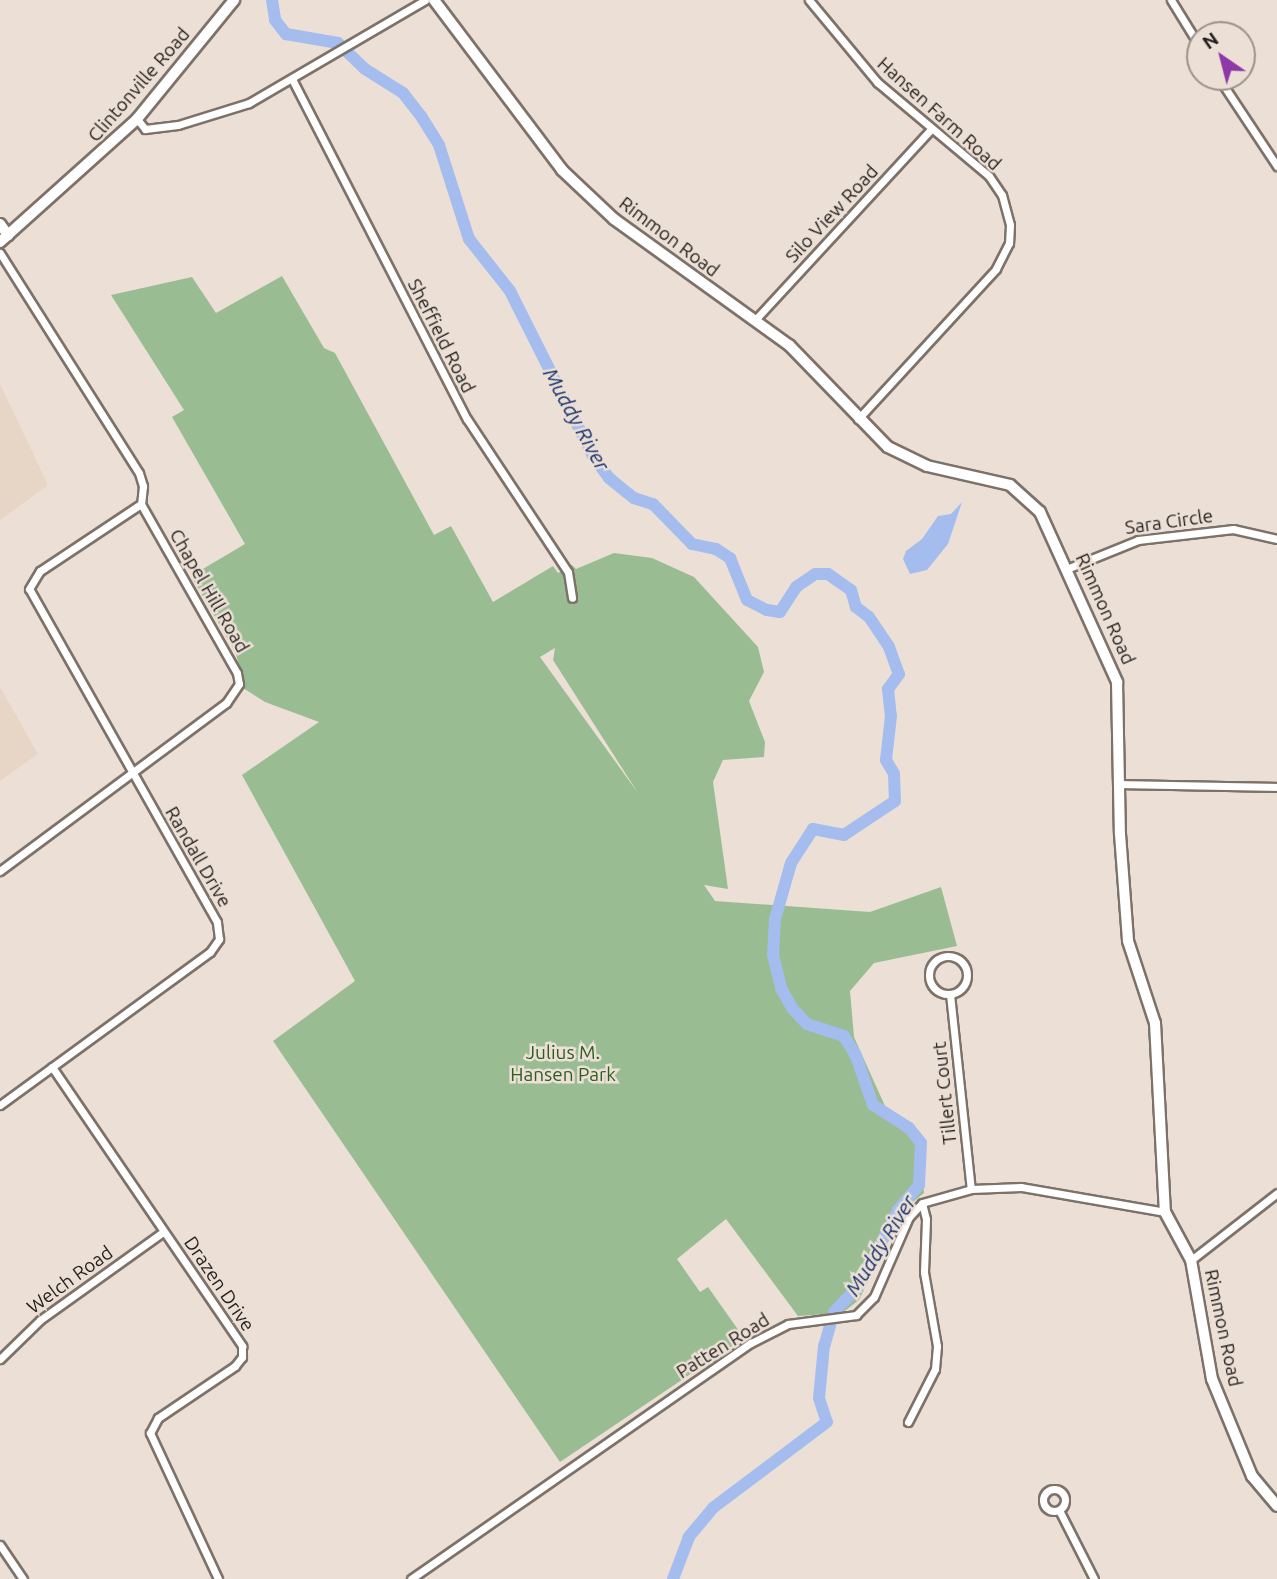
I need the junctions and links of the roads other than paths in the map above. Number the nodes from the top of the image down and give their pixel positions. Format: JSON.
{"nodes":[{"id":1,"x":234,"y":0,"type":"edge"},
{"id":2,"x":425,"y":0,"type":"edge"},
{"id":3,"x":434,"y":0,"type":"edge"},
{"id":4,"x":809,"y":0,"type":"edge"},
{"id":5,"x":1171,"y":0,"type":"edge"},
{"id":6,"x":1186,"y":24,"type":"edge"},
{"id":7,"x":292,"y":79,"type":"junction"},
{"id":8,"x":1227,"y":91,"type":"edge"},
{"id":9,"x":137,"y":119,"type":"junction"},
{"id":10,"x":931,"y":129,"type":"junction"},
{"id":11,"x":1277,"y":166,"type":"edge"},
{"id":12,"x":0,"y":224,"type":"edge"},
{"id":13,"x":4,"y":238,"type":"edge"},
{"id":14,"x":0,"y":253,"type":"edge"},
{"id":15,"x":755,"y":320,"type":"junction"},
{"id":16,"x":858,"y":419,"type":"junction"},
{"id":17,"x":141,"y":504,"type":"junction"},
{"id":18,"x":1277,"y":539,"type":"edge"},
{"id":19,"x":1069,"y":568,"type":"junction"},
{"id":20,"x":572,"y":598,"type":"dead end"},
{"id":21,"x":132,"y":774,"type":"junction"},
{"id":22,"x":1121,"y":784,"type":"junction"},
{"id":23,"x":1277,"y":787,"type":"edge"},
{"id":24,"x":0,"y":871,"type":"edge"},
{"id":25,"x":950,"y":994,"type":"junction"},
{"id":26,"x":52,"y":1067,"type":"junction"},
{"id":27,"x":0,"y":1105,"type":"edge"},
{"id":28,"x":971,"y":1189,"type":"junction"},
{"id":29,"x":1277,"y":1192,"type":"edge"},
{"id":30,"x":922,"y":1203,"type":"junction"},
{"id":31,"x":1165,"y":1212,"type":"junction"},
{"id":32,"x":163,"y":1231,"type":"junction"},
{"id":33,"x":1191,"y":1260,"type":"junction"},
{"id":34,"x":0,"y":1359,"type":"edge"},
{"id":35,"x":908,"y":1422,"type":"dead end"},
{"id":36,"x":1277,"y":1506,"type":"edge"},
{"id":37,"x":1059,"y":1510,"type":"dead end"},
{"id":38,"x":0,"y":1545,"type":"edge"},
{"id":39,"x":23,"y":1579,"type":"edge"},
{"id":40,"x":218,"y":1579,"type":"edge"},
{"id":41,"x":411,"y":1579,"type":"edge"},
{"id":42,"x":1094,"y":1579,"type":"edge"}],
"edges":[{"from":1,"to":9,"type":"street","name":"Clintonville Road"},
{"from":2,"to":7,"type":"street"},
{"from":3,"to":15,"type":"street","name":"Rimmon Road"},
{"from":4,"to":10,"type":"street","name":"Hansen Farm Road"},
{"from":5,"to":6,"type":"street"},
{"from":7,"to":9,"type":"street"},
{"from":7,"to":20,"type":"street","name":"Sheffield Road"},
{"from":8,"to":11,"type":"street"},
{"from":9,"to":13,"type":"street","name":"Clintonville Road"},
{"from":10,"to":15,"type":"street","name":"Silo View Road"},
{"from":10,"to":16,"type":"street","name":"Hansen Farm Road"},
{"from":12,"to":13,"type":"street"},
{"from":14,"to":17,"type":"street","name":"Chapel Hill Road"},
{"from":15,"to":16,"type":"street","name":"Rimmon Road"},
{"from":16,"to":19,"type":"street","name":"Rimmon Road"},
{"from":17,"to":21,"type":"street","name":"Chapel Hill Road"},
{"from":17,"to":21,"type":"street","name":"Randall Drive"},
{"from":18,"to":19,"type":"street","name":"Sara Circle"},
{"from":19,"to":22,"type":"street","name":"Rimmon Road"},
{"from":21,"to":24,"type":"street","name":"Chapel Hill Road"},
{"from":21,"to":26,"type":"street","name":"Randall Drive"},
{"from":22,"to":23,"type":"street"},
{"from":22,"to":31,"type":"street","name":"Rimmon Road"},
{"from":25,"to":25,"type":"street"},
{"from":25,"to":28,"type":"street","name":"Tillert Court"},
{"from":26,"to":27,"type":"street","name":"Randall Drive"},
{"from":26,"to":32,"type":"street","name":"Drazen Drive"},
{"from":28,"to":30,"type":"street"},
{"from":28,"to":31,"type":"street"},
{"from":29,"to":33,"type":"street"},
{"from":30,"to":35,"type":"street"},
{"from":30,"to":41,"type":"street","name":"Patten Road"},
{"from":31,"to":33,"type":"street","name":"Rimmon Road"},
{"from":32,"to":34,"type":"street","name":"Welch Road"},
{"from":32,"to":40,"type":"street","name":"Drazen Drive"},
{"from":33,"to":36,"type":"street","name":"Rimmon Road"},
{"from":37,"to":42,"type":"street"},
{"from":38,"to":39,"type":"street"}]}
